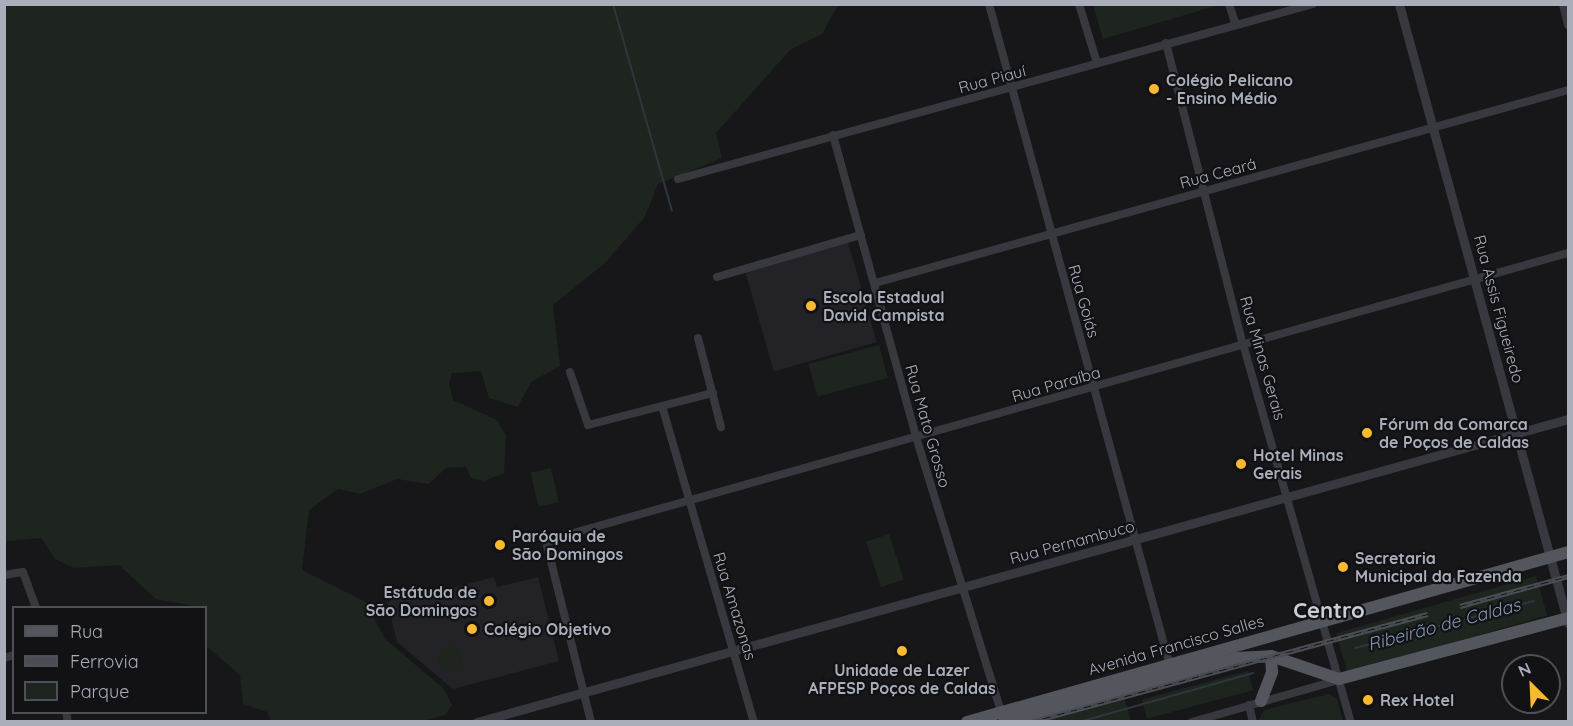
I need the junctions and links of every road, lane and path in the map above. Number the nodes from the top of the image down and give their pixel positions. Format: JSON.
{"nodes":[{"id":1,"x":989,"y":4,"type":"edge"},
{"id":2,"x":1079,"y":4,"type":"edge"},
{"id":3,"x":1229,"y":4,"type":"edge"},
{"id":4,"x":1313,"y":4,"type":"edge"},
{"id":5,"x":1399,"y":4,"type":"edge"},
{"id":6,"x":1563,"y":4,"type":"edge"},
{"id":7,"x":1569,"y":24,"type":"edge"},
{"id":8,"x":1236,"y":25,"type":"junction"},
{"id":9,"x":1166,"y":43,"type":"junction"},
{"id":10,"x":1097,"y":63,"type":"junction"},
{"id":11,"x":1012,"y":88,"type":"junction"},
{"id":12,"x":1569,"y":90,"type":"edge"},
{"id":13,"x":1432,"y":129,"type":"junction"},
{"id":14,"x":833,"y":135,"type":"junction"},
{"id":15,"x":678,"y":179,"type":"dead end"},
{"id":16,"x":1202,"y":192,"type":"junction"},
{"id":17,"x":1050,"y":232,"type":"junction"},
{"id":18,"x":861,"y":235,"type":"junction"},
{"id":19,"x":1569,"y":253,"type":"edge"},
{"id":20,"x":717,"y":277,"type":"dead end"},
{"id":21,"x":1476,"y":279,"type":"junction"},
{"id":22,"x":875,"y":283,"type":"junction"},
{"id":23,"x":698,"y":338,"type":"dead end"},
{"id":24,"x":1243,"y":344,"type":"junction"},
{"id":25,"x":570,"y":372,"type":"dead end"},
{"id":26,"x":1095,"y":387,"type":"junction"},
{"id":27,"x":713,"y":393,"type":"junction"},
{"id":28,"x":663,"y":406,"type":"junction"},
{"id":29,"x":1569,"y":419,"type":"edge"},
{"id":30,"x":722,"y":426,"type":"dead end"},
{"id":31,"x":1517,"y":435,"type":"junction"},
{"id":32,"x":916,"y":437,"type":"junction"},
{"id":33,"x":1291,"y":497,"type":"junction"},
{"id":34,"x":688,"y":500,"type":"junction"},
{"id":35,"x":1138,"y":540,"type":"junction"},
{"id":36,"x":1569,"y":552,"type":"edge"},
{"id":37,"x":1551,"y":557,"type":"junction"},
{"id":38,"x":4,"y":575,"type":"edge"},
{"id":39,"x":963,"y":587,"type":"junction"},
{"id":40,"x":35,"y":606,"type":"edge"},
{"id":41,"x":1568,"y":619,"type":"edge"},
{"id":42,"x":1325,"y":620,"type":"junction"},
{"id":43,"x":734,"y":649,"type":"junction"},
{"id":44,"x":1271,"y":656,"type":"junction"},
{"id":45,"x":1170,"y":669,"type":"junction"},
{"id":46,"x":1339,"y":679,"type":"junction"},
{"id":47,"x":583,"y":691,"type":"junction"},
{"id":48,"x":1255,"y":703,"type":"junction"},
{"id":49,"x":1003,"y":718,"type":"edge"},
{"id":50,"x":477,"y":722,"type":"edge"},
{"id":51,"x":591,"y":722,"type":"edge"},
{"id":52,"x":753,"y":722,"type":"edge"},
{"id":53,"x":967,"y":722,"type":"edge"},
{"id":54,"x":1192,"y":722,"type":"edge"},
{"id":55,"x":1253,"y":722,"type":"edge"},
{"id":56,"x":1351,"y":722,"type":"edge"}],
"edges":[{"from":1,"to":11,"type":"street","name":"Rua Goiás"},
{"from":2,"to":10,"type":"street"},
{"from":3,"to":8,"type":"street"},
{"from":4,"to":8,"type":"street","name":"Rua Piauí"},
{"from":5,"to":13,"type":"street","name":"Rua Assis Figueiredo"},
{"from":6,"to":7,"type":"street"},
{"from":8,"to":9,"type":"street","name":"Rua Piauí"},
{"from":9,"to":10,"type":"street","name":"Rua Piauí"},
{"from":9,"to":16,"type":"street","name":"Rua Minas Gerais"},
{"from":10,"to":11,"type":"street","name":"Rua Piauí"},
{"from":11,"to":14,"type":"street","name":"Rua Piauí"},
{"from":11,"to":17,"type":"street","name":"Rua Goiás"},
{"from":12,"to":13,"type":"street","name":"Rua Ceará"},
{"from":13,"to":16,"type":"street","name":"Rua Ceará"},
{"from":13,"to":21,"type":"street","name":"Rua Assis Figueiredo"},
{"from":14,"to":15,"type":"street","name":"Rua Piauí"},
{"from":14,"to":18,"type":"street","name":"Rua Mato Grosso"},
{"from":16,"to":17,"type":"street","name":"Rua Ceará"},
{"from":16,"to":24,"type":"street","name":"Rua Minas Gerais"},
{"from":17,"to":22,"type":"street","name":"Rua Ceará"},
{"from":17,"to":26,"type":"street","name":"Rua Goiás"},
{"from":18,"to":20,"type":"street"},
{"from":18,"to":22,"type":"street","name":"Rua Mato Grosso"},
{"from":19,"to":21,"type":"street","name":"Rua Paraíba"},
{"from":21,"to":24,"type":"street","name":"Rua Paraíba"},
{"from":21,"to":31,"type":"street","name":"Rua Assis Figueiredo"},
{"from":22,"to":32,"type":"street","name":"Rua Mato Grosso"},
{"from":23,"to":27,"type":"street"},
{"from":24,"to":26,"type":"street","name":"Rua Paraíba"},
{"from":24,"to":33,"type":"street","name":"Rua Minas Gerais"},
{"from":25,"to":28,"type":"street"},
{"from":26,"to":32,"type":"street","name":"Rua Paraíba"},
{"from":26,"to":35,"type":"street","name":"Rua Goiás"},
{"from":27,"to":28,"type":"street"},
{"from":27,"to":30,"type":"street"},
{"from":28,"to":34,"type":"street","name":"Rua Amazonas"},
{"from":29,"to":31,"type":"street","name":"Rua Pernambuco"},
{"from":31,"to":33,"type":"street","name":"Rua Pernambuco"},
{"from":31,"to":37,"type":"street","name":"Rua Assis Figueiredo"},
{"from":32,"to":34,"type":"street","name":"Rua Paraíba"},
{"from":32,"to":39,"type":"street","name":"Rua Mato Grosso"},
{"from":33,"to":35,"type":"street","name":"Rua Pernambuco"},
{"from":33,"to":42,"type":"street","name":"Rua Minas Gerais"},
{"from":34,"to":43,"type":"street","name":"Rua Amazonas"},
{"from":34,"to":47,"type":"street","name":"Rua Paraíba"},
{"from":35,"to":39,"type":"street","name":"Rua Pernambuco"},
{"from":35,"to":45,"type":"street","name":"Rua Goiás"},
{"from":36,"to":37,"type":"main road","name":"Avenida Francisco Salles"},
{"from":37,"to":41,"type":"street","name":"Rua Assis Figueiredo"},
{"from":37,"to":42,"type":"main road","name":"Avenida Francisco Salles"},
{"from":38,"to":40,"type":"street"},
{"from":39,"to":43,"type":"street","name":"Rua Pernambuco"},
{"from":39,"to":49,"type":"street","name":"Rua Mato Grosso"},
{"from":41,"to":46,"type":"main road"},
{"from":42,"to":45,"type":"main road","name":"Avenida Francisco Salles"},
{"from":42,"to":46,"type":"street","name":"Rua Minas Gerais"},
{"from":43,"to":47,"type":"street","name":"Rua Pernambuco"},
{"from":43,"to":52,"type":"street","name":"Rua Amazonas"},
{"from":44,"to":45,"type":"main road","name":"Avenida Francisco Salles"},
{"from":44,"to":46,"type":"main road","name":"Avenida Francisco Salles"},
{"from":44,"to":48,"type":"main road"},
{"from":45,"to":49,"type":"main road","name":"Avenida Francisco Salles"},
{"from":46,"to":48,"type":"street"},
{"from":46,"to":56,"type":"street","name":"Rua Minas Gerais"},
{"from":47,"to":50,"type":"street","name":"Rua Pernambuco"},
{"from":47,"to":51,"type":"street"},
{"from":48,"to":54,"type":"street"},
{"from":48,"to":55,"type":"street"},
{"from":49,"to":53,"type":"main road","name":"Avenida Francisco Salles"}]}
